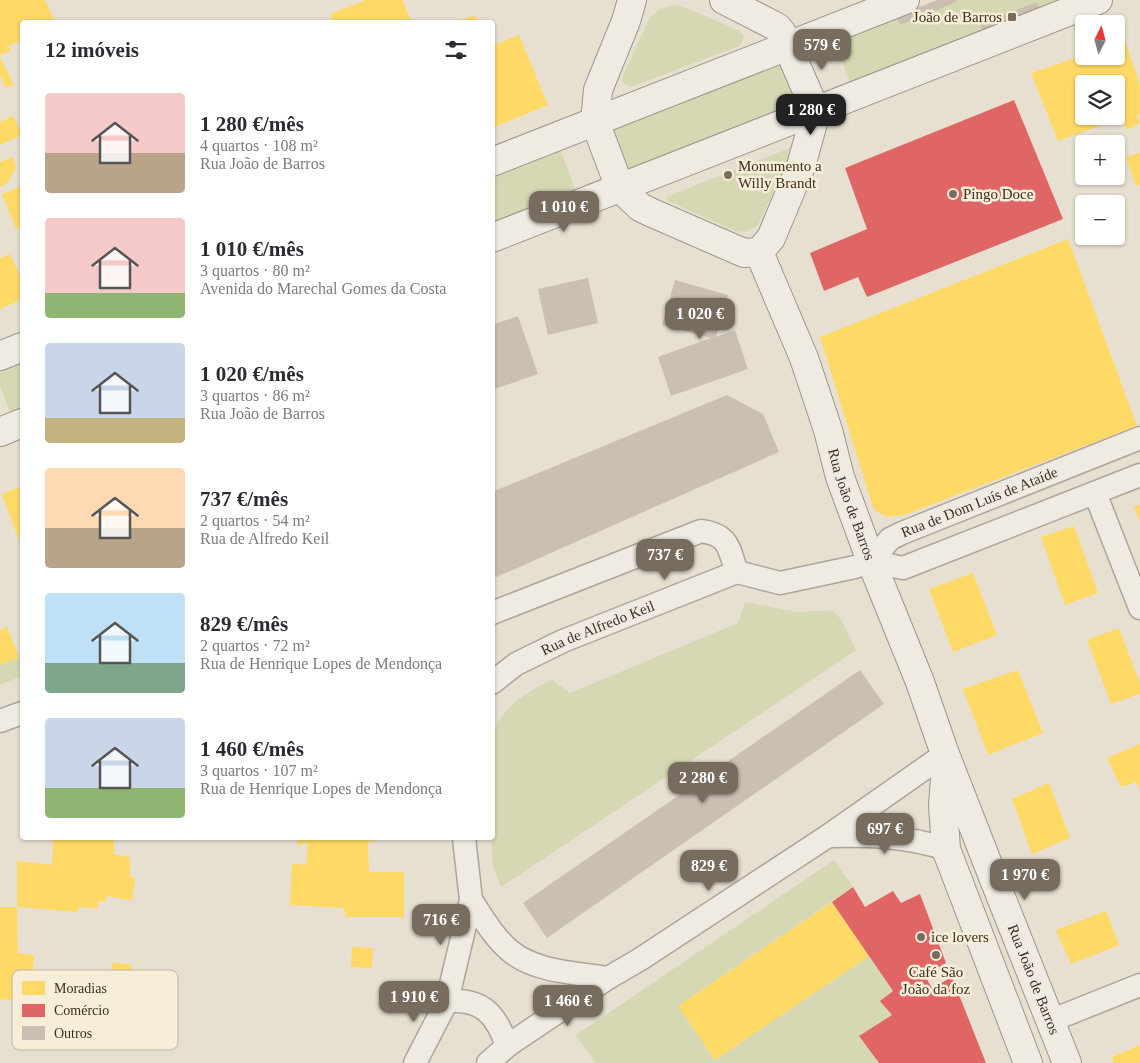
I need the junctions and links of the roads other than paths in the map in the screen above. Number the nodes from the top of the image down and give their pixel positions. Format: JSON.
{"nodes":[{"id":1,"x":632,"y":0,"type":"edge"},
{"id":2,"x":724,"y":0,"type":"edge"},
{"id":3,"x":905,"y":0,"type":"edge"},
{"id":4,"x":1098,"y":0,"type":"edge"},
{"id":5,"x":789,"y":46,"type":"junction"},
{"id":6,"x":816,"y":112,"type":"junction"},
{"id":7,"x":595,"y":122,"type":"junction"},
{"id":8,"x":495,"y":161,"type":"edge"},
{"id":9,"x":620,"y":188,"type":"junction"},
{"id":10,"x":495,"y":237,"type":"edge"},
{"id":11,"x":759,"y":252,"type":"junction"},
{"id":12,"x":20,"y":348,"type":"edge"},
{"id":13,"x":0,"y":356,"type":"edge"},
{"id":14,"x":1140,"y":438,"type":"edge"},
{"id":15,"x":1140,"y":475,"type":"edge"},
{"id":16,"x":1095,"y":493,"type":"junction"},
{"id":17,"x":870,"y":561,"type":"junction"},
{"id":18,"x":737,"y":572,"type":"junction"},
{"id":19,"x":1140,"y":608,"type":"edge"},
{"id":20,"x":495,"y":613,"type":"edge"},
{"id":21,"x":495,"y":681,"type":"edge"},
{"id":22,"x":20,"y":714,"type":"edge"},
{"id":23,"x":0,"y":721,"type":"edge"},
{"id":24,"x":945,"y":754,"type":"junction"},
{"id":25,"x":828,"y":836,"type":"junction"},
{"id":26,"x":464,"y":840,"type":"edge"},
{"id":27,"x":946,"y":850,"type":"junction"},
{"id":28,"x":472,"y":900,"type":"junction"},
{"id":29,"x":608,"y":978,"type":"junction"},
{"id":30,"x":1140,"y":985,"type":"edge"},
{"id":31,"x":447,"y":1001,"type":"junction"},
{"id":32,"x":1050,"y":1021,"type":"junction"},
{"id":33,"x":507,"y":1046,"type":"junction"},
{"id":34,"x":415,"y":1063,"type":"edge"},
{"id":35,"x":488,"y":1063,"type":"edge"},
{"id":36,"x":1028,"y":1063,"type":"edge"},
{"id":37,"x":1067,"y":1063,"type":"edge"}],
"edges":[{"from":1,"to":7,"type":"street"},
{"from":2,"to":5,"type":"street"},
{"from":3,"to":5,"type":"street"},
{"from":4,"to":6,"type":"street"},
{"from":5,"to":6,"type":"street"},
{"from":5,"to":7,"type":"street"},
{"from":6,"to":9,"type":"street"},
{"from":6,"to":11,"type":"street"},
{"from":7,"to":8,"type":"street"},
{"from":7,"to":9,"type":"street"},
{"from":9,"to":10,"type":"street"},
{"from":9,"to":11,"type":"street"},
{"from":11,"to":17,"type":"street","name":"Rua João de Barros"},
{"from":12,"to":13,"type":"street"},
{"from":14,"to":17,"type":"street","name":"Rua de Dom Luís de Ataíde"},
{"from":15,"to":16,"type":"street"},
{"from":16,"to":17,"type":"street"},
{"from":16,"to":19,"type":"street"},
{"from":17,"to":18,"type":"street"},
{"from":17,"to":24,"type":"street","name":"Rua João de Barros"},
{"from":18,"to":20,"type":"street"},
{"from":18,"to":21,"type":"street","name":"Rua de Alfredo Keil"},
{"from":22,"to":23,"type":"street"},
{"from":24,"to":25,"type":"street"},
{"from":24,"to":27,"type":"street","name":"Rua João de Barros"},
{"from":24,"to":32,"type":"street","name":"Rua João de Barros"},
{"from":25,"to":27,"type":"street"},
{"from":25,"to":29,"type":"street"},
{"from":26,"to":28,"type":"street"},
{"from":27,"to":36,"type":"street","name":"Rua João de Barros"},
{"from":28,"to":29,"type":"street"},
{"from":28,"to":31,"type":"street"},
{"from":29,"to":33,"type":"street"},
{"from":30,"to":32,"type":"street"},
{"from":31,"to":33,"type":"street"},
{"from":31,"to":34,"type":"street"},
{"from":32,"to":37,"type":"street","name":"Rua João de Barros"},
{"from":33,"to":35,"type":"street"}]}
